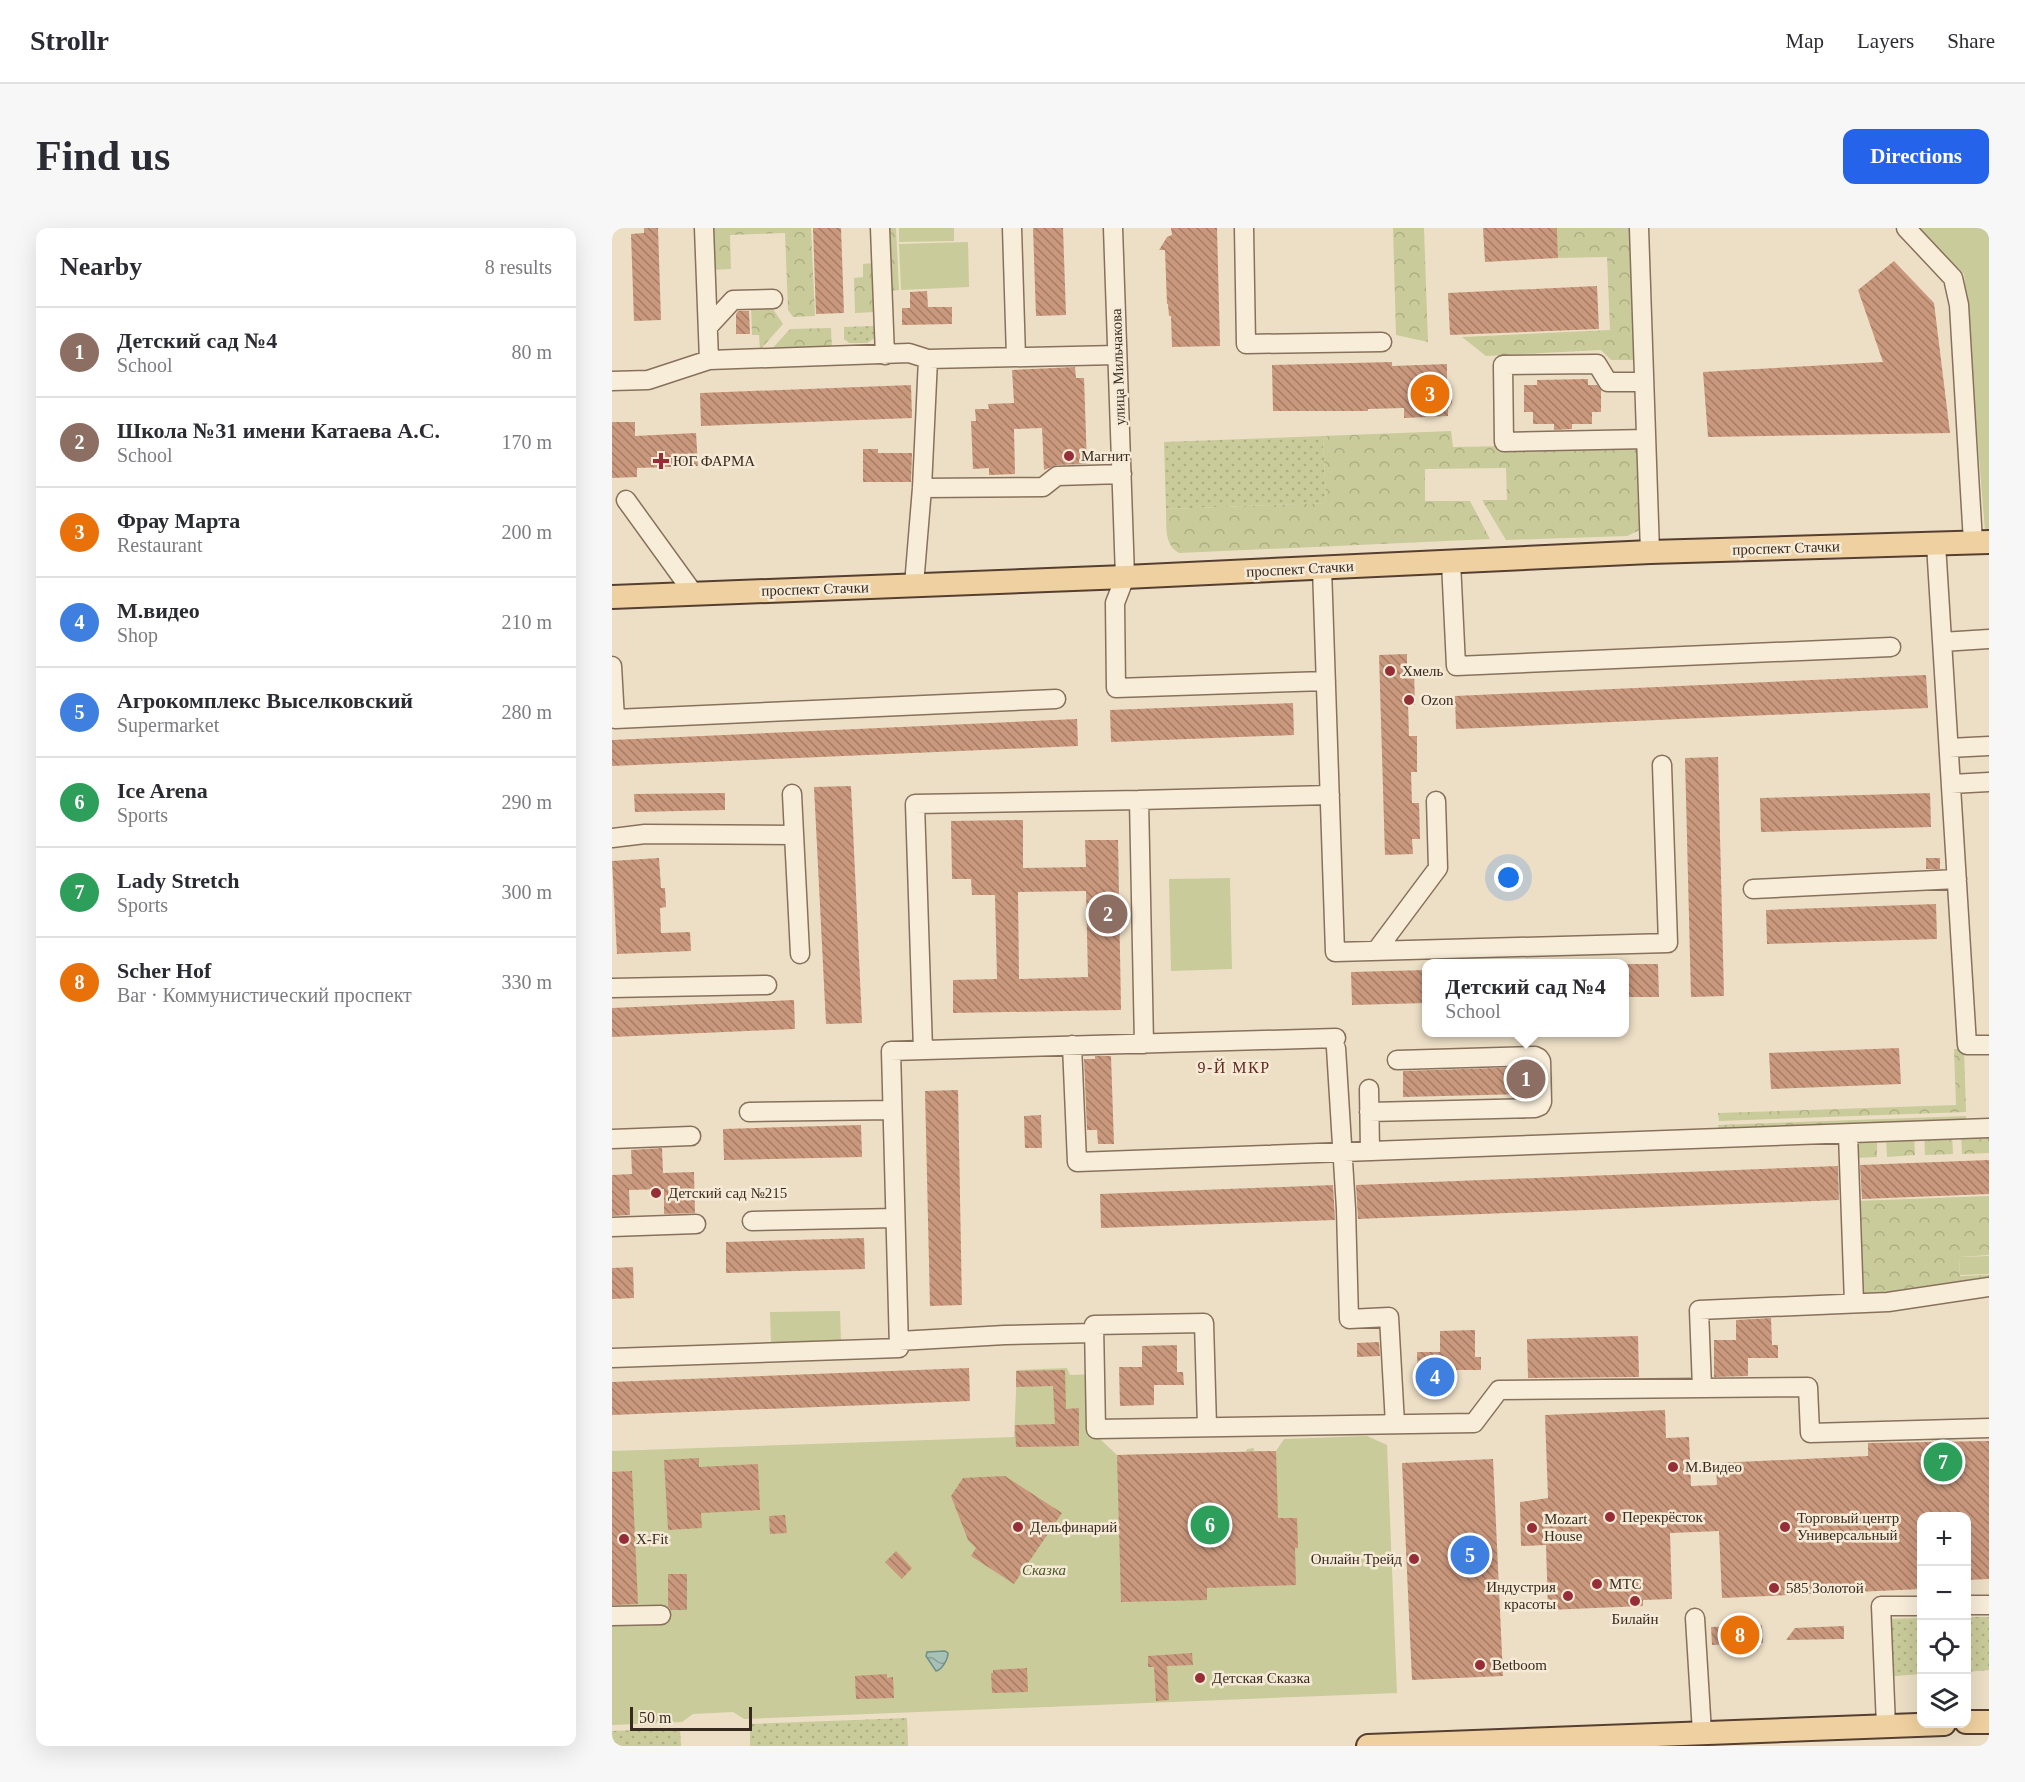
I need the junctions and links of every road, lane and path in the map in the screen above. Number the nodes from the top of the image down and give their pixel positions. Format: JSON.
{"nodes":[{"id":1,"x":704,"y":228,"type":"edge"},
{"id":2,"x":880,"y":228,"type":"edge"},
{"id":3,"x":1012,"y":228,"type":"edge"},
{"id":4,"x":1113,"y":228,"type":"edge"},
{"id":5,"x":1244,"y":228,"type":"edge"},
{"id":6,"x":1639,"y":228,"type":"edge"},
{"id":7,"x":1906,"y":228,"type":"edge"},
{"id":8,"x":773,"y":299,"type":"dead end"},
{"id":9,"x":709,"y":326,"type":"junction"},
{"id":10,"x":1382,"y":342,"type":"dead end"},
{"id":11,"x":885,"y":355,"type":"junction"},
{"id":12,"x":1117,"y":355,"type":"junction"},
{"id":13,"x":1016,"y":357,"type":"junction"},
{"id":14,"x":928,"y":359,"type":"junction"},
{"id":15,"x":709,"y":360,"type":"junction"},
{"id":16,"x":612,"y":381,"type":"edge"},
{"id":17,"x":1644,"y":382,"type":"junction"},
{"id":18,"x":1646,"y":439,"type":"junction"},
{"id":19,"x":1122,"y":474,"type":"junction"},
{"id":20,"x":922,"y":488,"type":"junction"},
{"id":21,"x":626,"y":500,"type":"dead end"},
{"id":22,"x":1981,"y":542,"type":"edge"},
{"id":23,"x":1936,"y":544,"type":"junction"},
{"id":24,"x":1650,"y":552,"type":"junction"},
{"id":25,"x":1451,"y":562,"type":"junction"},
{"id":26,"x":1322,"y":568,"type":"junction"},
{"id":27,"x":1125,"y":577,"type":"junction"},
{"id":28,"x":914,"y":585,"type":"junction"},
{"id":29,"x":694,"y":594,"type":"junction"},
{"id":30,"x":612,"y":597,"type":"edge"},
{"id":31,"x":1989,"y":639,"type":"edge"},
{"id":32,"x":1942,"y":642,"type":"junction"},
{"id":33,"x":1891,"y":647,"type":"dead end"},
{"id":34,"x":612,"y":666,"type":"edge"},
{"id":35,"x":1326,"y":681,"type":"junction"},
{"id":36,"x":1056,"y":699,"type":"dead end"},
{"id":37,"x":1989,"y":746,"type":"edge"},
{"id":38,"x":1949,"y":748,"type":"junction"},
{"id":39,"x":1662,"y":765,"type":"dead end"},
{"id":40,"x":1989,"y":782,"type":"edge"},
{"id":41,"x":1951,"y":784,"type":"junction"},
{"id":42,"x":792,"y":794,"type":"dead end"},
{"id":43,"x":1330,"y":795,"type":"junction"},
{"id":44,"x":1139,"y":800,"type":"junction"},
{"id":45,"x":1436,"y":801,"type":"dead end"},
{"id":46,"x":794,"y":835,"type":"junction"},
{"id":47,"x":612,"y":838,"type":"edge"},
{"id":48,"x":1957,"y":879,"type":"junction"},
{"id":49,"x":1753,"y":890,"type":"dead end"},
{"id":50,"x":1376,"y":951,"type":"junction"},
{"id":51,"x":800,"y":954,"type":"dead end"},
{"id":52,"x":767,"y":985,"type":"dead end"},
{"id":53,"x":612,"y":988,"type":"edge"},
{"id":54,"x":1144,"y":1044,"type":"junction"},
{"id":55,"x":1072,"y":1045,"type":"junction"},
{"id":56,"x":1989,"y":1045,"type":"edge"},
{"id":57,"x":922,"y":1050,"type":"junction"},
{"id":58,"x":1397,"y":1060,"type":"dead end"},
{"id":59,"x":1369,"y":1089,"type":"dead end"},
{"id":60,"x":892,"y":1110,"type":"junction"},
{"id":61,"x":749,"y":1112,"type":"dead end"},
{"id":62,"x":1369,"y":1112,"type":"junction"},
{"id":63,"x":1989,"y":1128,"type":"edge"},
{"id":64,"x":1848,"y":1134,"type":"junction"},
{"id":65,"x":692,"y":1136,"type":"dead end"},
{"id":66,"x":612,"y":1139,"type":"edge"},
{"id":67,"x":1370,"y":1151,"type":"junction"},
{"id":68,"x":1342,"y":1152,"type":"junction"},
{"id":69,"x":895,"y":1218,"type":"junction"},
{"id":70,"x":752,"y":1221,"type":"dead end"},
{"id":71,"x":696,"y":1224,"type":"dead end"},
{"id":72,"x":612,"y":1227,"type":"edge"},
{"id":73,"x":1989,"y":1287,"type":"edge"},
{"id":74,"x":1854,"y":1303,"type":"junction"},
{"id":75,"x":1094,"y":1333,"type":"junction"},
{"id":76,"x":899,"y":1341,"type":"junction"},
{"id":77,"x":612,"y":1358,"type":"edge"},
{"id":78,"x":1702,"y":1388,"type":"junction"},
{"id":79,"x":1395,"y":1424,"type":"junction"},
{"id":80,"x":1207,"y":1426,"type":"junction"},
{"id":81,"x":1989,"y":1428,"type":"edge"},
{"id":82,"x":1971,"y":1605,"type":"edge"},
{"id":83,"x":1989,"y":1605,"type":"edge"},
{"id":84,"x":1917,"y":1606,"type":"edge"},
{"id":85,"x":661,"y":1615,"type":"dead end"},
{"id":86,"x":612,"y":1616,"type":"edge"},
{"id":87,"x":1695,"y":1618,"type":"dead end"},
{"id":88,"x":1917,"y":1725,"type":"edge"},
{"id":89,"x":1886,"y":1726,"type":"junction"},
{"id":90,"x":1711,"y":1737,"type":"edge"},
{"id":91,"x":1622,"y":1741,"type":"edge"},
{"id":92,"x":1368,"y":1746,"type":"edge"}],
"edges":[{"from":1,"to":9,"type":"street"},
{"from":2,"to":11,"type":"street"},
{"from":3,"to":13,"type":"street"},
{"from":4,"to":12,"type":"street","name":"улица Мильчакова"},
{"from":5,"to":10,"type":"street"},
{"from":6,"to":17,"type":"street"},
{"from":7,"to":22,"type":"street"},
{"from":8,"to":9,"type":"street"},
{"from":9,"to":15,"type":"street"},
{"from":11,"to":14,"type":"street"},
{"from":11,"to":15,"type":"street"},
{"from":12,"to":13,"type":"street"},
{"from":12,"to":19,"type":"street","name":"улица Мильчакова"},
{"from":13,"to":14,"type":"street"},
{"from":14,"to":20,"type":"street"},
{"from":15,"to":16,"type":"street"},
{"from":17,"to":18,"type":"street"},
{"from":17,"to":18,"type":"street"},
{"from":18,"to":24,"type":"street"},
{"from":19,"to":20,"type":"street"},
{"from":19,"to":27,"type":"street","name":"улица Мильчакова"},
{"from":20,"to":28,"type":"street"},
{"from":21,"to":29,"type":"street"},
{"from":22,"to":23,"type":"main road","name":"проспект Стачки"},
{"from":23,"to":24,"type":"main road","name":"проспект Стачки"},
{"from":23,"to":32,"type":"street"},
{"from":24,"to":25,"type":"main road","name":"проспект Стачки"},
{"from":25,"to":26,"type":"main road","name":"проспект Стачки"},
{"from":25,"to":33,"type":"street"},
{"from":26,"to":27,"type":"main road","name":"проспект Стачки"},
{"from":26,"to":35,"type":"street"},
{"from":27,"to":28,"type":"main road","name":"проспект Стачки"},
{"from":27,"to":35,"type":"street"},
{"from":28,"to":29,"type":"main road","name":"проспект Стачки"},
{"from":29,"to":30,"type":"main road","name":"проспект Стачки"},
{"from":31,"to":32,"type":"street"},
{"from":32,"to":38,"type":"street"},
{"from":34,"to":36,"type":"street"},
{"from":35,"to":43,"type":"street"},
{"from":37,"to":38,"type":"street"},
{"from":38,"to":41,"type":"street"},
{"from":39,"to":50,"type":"street"},
{"from":40,"to":41,"type":"street"},
{"from":41,"to":48,"type":"street"},
{"from":42,"to":46,"type":"street"},
{"from":43,"to":44,"type":"street"},
{"from":43,"to":50,"type":"street"},
{"from":44,"to":54,"type":"street"},
{"from":44,"to":57,"type":"street"},
{"from":45,"to":50,"type":"street"},
{"from":46,"to":47,"type":"street"},
{"from":46,"to":51,"type":"street"},
{"from":48,"to":49,"type":"street"},
{"from":48,"to":56,"type":"street"},
{"from":52,"to":53,"type":"street"},
{"from":54,"to":55,"type":"street"},
{"from":54,"to":68,"type":"street"},
{"from":55,"to":57,"type":"street"},
{"from":55,"to":68,"type":"street"},
{"from":57,"to":60,"type":"street"},
{"from":58,"to":62,"type":"street"},
{"from":59,"to":62,"type":"street"},
{"from":60,"to":61,"type":"street"},
{"from":60,"to":69,"type":"street"},
{"from":62,"to":67,"type":"street"},
{"from":63,"to":64,"type":"street"},
{"from":64,"to":67,"type":"street"},
{"from":64,"to":74,"type":"street"},
{"from":65,"to":66,"type":"street"},
{"from":67,"to":68,"type":"street"},
{"from":68,"to":79,"type":"street"},
{"from":69,"to":70,"type":"street"},
{"from":69,"to":76,"type":"street"},
{"from":71,"to":72,"type":"street"},
{"from":73,"to":74,"type":"street"},
{"from":74,"to":78,"type":"street"},
{"from":75,"to":76,"type":"street"},
{"from":75,"to":80,"type":"street"},
{"from":75,"to":80,"type":"street"},
{"from":76,"to":77,"type":"street"},
{"from":78,"to":79,"type":"street"},
{"from":78,"to":81,"type":"street"},
{"from":79,"to":80,"type":"street"},
{"from":82,"to":83,"type":"street"},
{"from":84,"to":89,"type":"street"},
{"from":85,"to":86,"type":"street"},
{"from":87,"to":90,"type":"street"},
{"from":88,"to":89,"type":"main road"},
{"from":89,"to":90,"type":"main road"},
{"from":90,"to":91,"type":"main road"},
{"from":91,"to":92,"type":"main road"}]}
